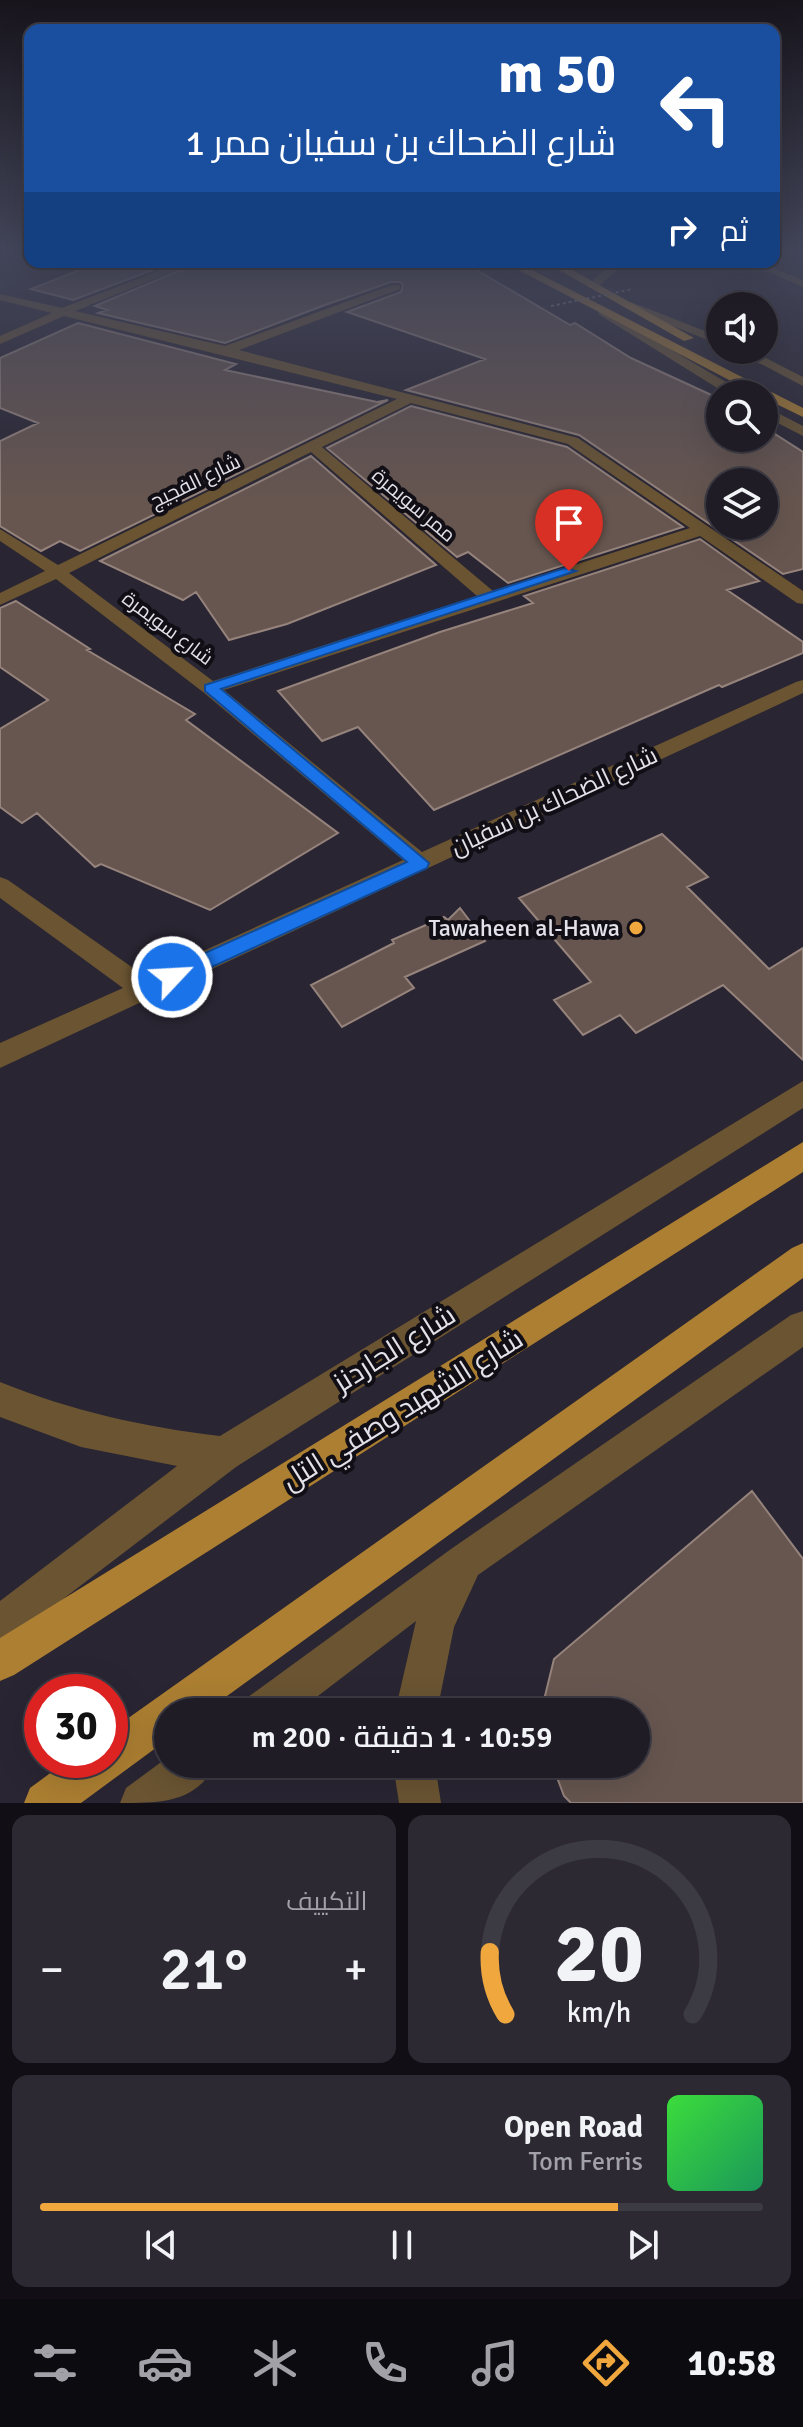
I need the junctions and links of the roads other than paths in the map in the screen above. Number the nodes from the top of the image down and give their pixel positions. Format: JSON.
{"nodes":[{"id":1,"x":162,"y":335,"type":"edge"},
{"id":2,"x":266,"y":335,"type":"edge"},
{"id":3,"x":640,"y":335,"type":"edge"},
{"id":4,"x":648,"y":335,"type":"edge"},
{"id":5,"x":684,"y":335,"type":"edge"},
{"id":6,"x":226,"y":350,"type":"junction"},
{"id":7,"x":768,"y":364,"type":"edge"},
{"id":8,"x":713,"y":380,"type":"edge"},
{"id":9,"x":803,"y":382,"type":"edge"},
{"id":10,"x":408,"y":399,"type":"junction"},
{"id":11,"x":803,"y":400,"type":"edge"},
{"id":12,"x":803,"y":413,"type":"edge"},
{"id":13,"x":778,"y":418,"type":"edge"},
{"id":14,"x":778,"y":432,"type":"edge"},
{"id":15,"x":803,"y":432,"type":"edge"},
{"id":16,"x":803,"y":440,"type":"edge"},
{"id":17,"x":312,"y":446,"type":"junction"},
{"id":18,"x":704,"y":529,"type":"junction"},
{"id":19,"x":0,"y":534,"type":"edge"},
{"id":20,"x":57,"y":572,"type":"junction"},
{"id":21,"x":489,"y":597,"type":"junction"},
{"id":22,"x":803,"y":599,"type":"edge"},
{"id":23,"x":0,"y":600,"type":"edge"},
{"id":24,"x":803,"y":686,"type":"edge"},
{"id":25,"x":210,"y":688,"type":"junction"},
{"id":26,"x":421,"y":863,"type":"junction"},
{"id":27,"x":0,"y":886,"type":"edge"},
{"id":28,"x":144,"y":989,"type":"junction"},
{"id":29,"x":0,"y":1056,"type":"edge"},
{"id":30,"x":803,"y":1093,"type":"edge"},
{"id":31,"x":803,"y":1156,"type":"edge"},
{"id":32,"x":803,"y":1259,"type":"edge"},
{"id":33,"x":803,"y":1327,"type":"edge"},
{"id":34,"x":0,"y":1399,"type":"edge"},
{"id":35,"x":223,"y":1454,"type":"junction"},
{"id":36,"x":464,"y":1562,"type":"junction"},
{"id":37,"x":0,"y":1626,"type":"edge"},
{"id":38,"x":0,"y":1661,"type":"edge"},
{"id":39,"x":191,"y":1698,"type":"edge"},
{"id":40,"x":282,"y":1698,"type":"edge"},
{"id":41,"x":419,"y":1698,"type":"edge"},
{"id":42,"x":154,"y":1724,"type":"edge"},
{"id":43,"x":128,"y":1743,"type":"edge"},
{"id":44,"x":79,"y":1778,"type":"edge"},
{"id":45,"x":175,"y":1778,"type":"edge"},
{"id":46,"x":416,"y":1778,"type":"edge"},
{"id":47,"x":45,"y":1803,"type":"edge"},
{"id":48,"x":141,"y":1803,"type":"edge"},
{"id":49,"x":420,"y":1803,"type":"edge"}],
"edges":[{"from":1,"to":6,"type":"street"},
{"from":2,"to":6,"type":"street"},
{"from":3,"to":8,"type":"street"},
{"from":4,"to":12,"type":"main road"},
{"from":5,"to":11,"type":"main road"},
{"from":6,"to":10,"type":"street"},
{"from":7,"to":9,"type":"street"},
{"from":10,"to":17,"type":"street","name":"شارع الفجيج"},
{"from":10,"to":18,"type":"street"},
{"from":13,"to":15,"type":"street"},
{"from":14,"to":16,"type":"street"},
{"from":17,"to":20,"type":"street","name":"شارع الفجيج"},
{"from":17,"to":21,"type":"street","name":"ممر سويمرة"},
{"from":18,"to":21,"type":"street","name":"شارع سويمرة"},
{"from":18,"to":22,"type":"street"},
{"from":19,"to":20,"type":"street","name":"شارع سويمرة"},
{"from":20,"to":23,"type":"street","name":"شارع الفجيج"},
{"from":20,"to":25,"type":"street","name":"شارع سويمرة"},
{"from":21,"to":25,"type":"street","name":"شارع سويمرة"},
{"from":24,"to":26,"type":"street","name":"شارع الضحاك بن سفيان"},
{"from":25,"to":26,"type":"street"},
{"from":26,"to":28,"type":"street","name":"شارع الضحاك بن سفيان"},
{"from":27,"to":28,"type":"street"},
{"from":28,"to":29,"type":"street","name":"شارع الضحاك بن سفيان"},
{"from":30,"to":35,"type":"street","name":"شارع الجاردنز"},
{"from":31,"to":38,"type":"main road","name":"شارع الشهيد وصفي التل"},
{"from":32,"to":39,"type":"main road"},
{"from":33,"to":36,"type":"street"},
{"from":34,"to":35,"type":"street"},
{"from":35,"to":37,"type":"street","name":"شارع الجاردنز"},
{"from":36,"to":40,"type":"street"},
{"from":36,"to":41,"type":"street"},
{"from":42,"to":43,"type":"main road"},
{"from":44,"to":47,"type":"main road"},
{"from":45,"to":48,"type":"street"},
{"from":46,"to":49,"type":"street"}]}
